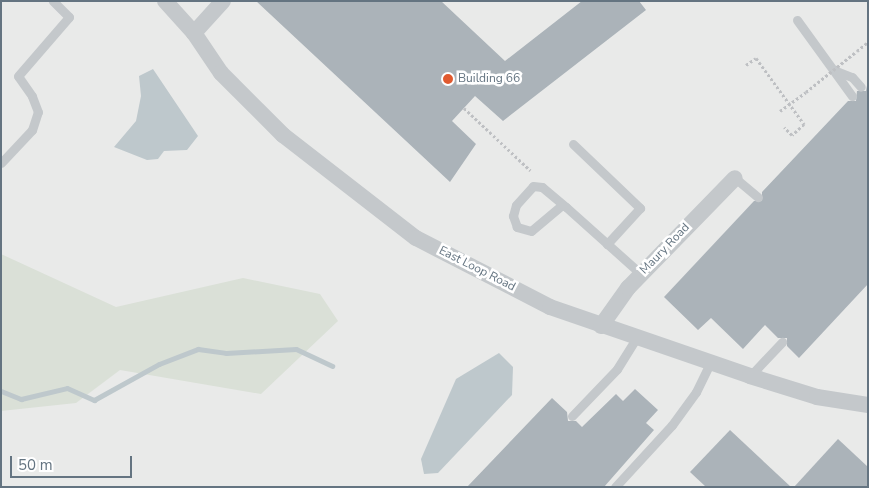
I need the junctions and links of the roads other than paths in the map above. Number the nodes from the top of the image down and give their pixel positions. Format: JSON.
{"nodes":[{"id":1,"x":53,"y":1,"type":"edge"},
{"id":2,"x":165,"y":1,"type":"edge"},
{"id":3,"x":223,"y":1,"type":"edge"},
{"id":4,"x":798,"y":20,"type":"dead end"},
{"id":5,"x":194,"y":33,"type":"junction"},
{"id":6,"x":836,"y":71,"type":"junction"},
{"id":7,"x":861,"y":86,"type":"dead end"},
{"id":8,"x":852,"y":96,"type":"dead end"},
{"id":9,"x":573,"y":144,"type":"dead end"},
{"id":10,"x":1,"y":163,"type":"edge"},
{"id":11,"x":735,"y":178,"type":"joint"},
{"id":12,"x":758,"y":197,"type":"dead end"},
{"id":13,"x":562,"y":205,"type":"junction"},
{"id":14,"x":607,"y":244,"type":"junction"},
{"id":15,"x":642,"y":274,"type":"junction"},
{"id":16,"x":601,"y":326,"type":"junction"},
{"id":17,"x":636,"y":338,"type":"junction"},
{"id":18,"x":782,"y":342,"type":"dead end"},
{"id":19,"x":710,"y":363,"type":"junction"},
{"id":20,"x":750,"y":376,"type":"junction"},
{"id":21,"x":868,"y":405,"type":"edge"},
{"id":22,"x":572,"y":416,"type":"dead end"},
{"id":23,"x":615,"y":487,"type":"edge"}],
"edges":[{"from":1,"to":10,"type":"lane"},
{"from":2,"to":5,"type":"street","name":"East Loop Road"},
{"from":3,"to":5,"type":"street"},
{"from":4,"to":6,"type":"lane"},
{"from":5,"to":16,"type":"street","name":"East Loop Road"},
{"from":6,"to":7,"type":"lane"},
{"from":6,"to":8,"type":"lane"},
{"from":9,"to":14,"type":"lane"},
{"from":11,"to":12,"type":"lane"},
{"from":11,"to":15,"type":"street","name":"Maury Road"},
{"from":13,"to":13,"type":"lane"},
{"from":13,"to":14,"type":"lane"},
{"from":14,"to":15,"type":"lane"},
{"from":15,"to":16,"type":"street","name":"Maury Road"},
{"from":16,"to":17,"type":"street","name":"East Loop Road"},
{"from":17,"to":19,"type":"street","name":"East Loop Road"},
{"from":17,"to":22,"type":"lane"},
{"from":18,"to":20,"type":"lane"},
{"from":19,"to":20,"type":"street","name":"East Loop Road"},
{"from":19,"to":23,"type":"lane"},
{"from":20,"to":21,"type":"street","name":"East Loop Road"}]}
